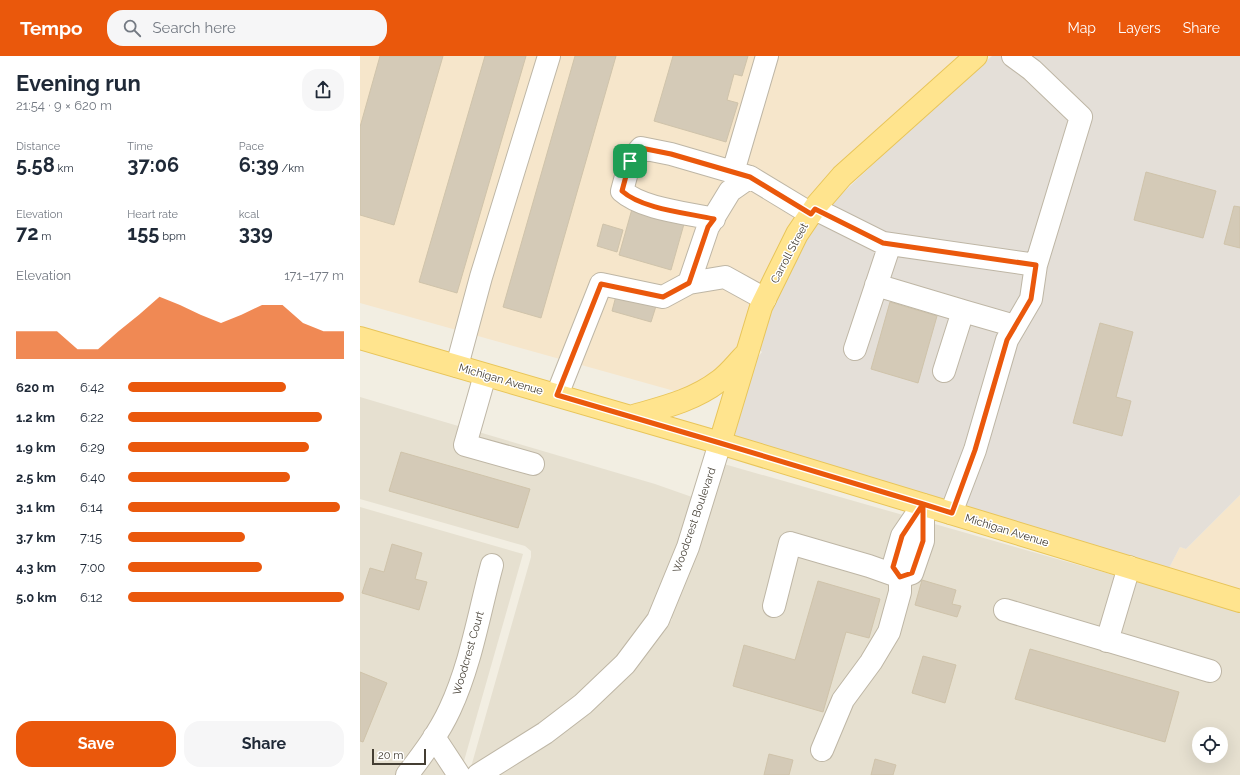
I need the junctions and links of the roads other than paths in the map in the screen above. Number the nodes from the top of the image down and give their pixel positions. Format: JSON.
{"nodes":[{"id":1,"x":549,"y":56,"type":"edge"},
{"id":2,"x":767,"y":56,"type":"edge"},
{"id":3,"x":976,"y":56,"type":"edge"},
{"id":4,"x":1014,"y":56,"type":"edge"},
{"id":5,"x":741,"y":174,"type":"junction"},
{"id":6,"x":813,"y":211,"type":"junction"},
{"id":7,"x":714,"y":219,"type":"junction"},
{"id":8,"x":890,"y":244,"type":"junction"},
{"id":9,"x":1036,"y":265,"type":"junction"},
{"id":10,"x":689,"y":283,"type":"junction"},
{"id":11,"x":876,"y":285,"type":"junction"},
{"id":12,"x":765,"y":299,"type":"junction"},
{"id":13,"x":963,"y":311,"type":"junction"},
{"id":14,"x":1015,"y":326,"type":"junction"},
{"id":15,"x":360,"y":338,"type":"edge"},
{"id":16,"x":855,"y":349,"type":"dead end"},
{"id":17,"x":748,"y":352,"type":"junction"},
{"id":18,"x":456,"y":366,"type":"junction"},
{"id":19,"x":944,"y":371,"type":"dead end"},
{"id":20,"x":485,"y":375,"type":"junction"},
{"id":21,"x":557,"y":395,"type":"junction"},
{"id":22,"x":630,"y":417,"type":"junction"},
{"id":23,"x":720,"y":443,"type":"junction"},
{"id":24,"x":533,"y":464,"type":"dead end"},
{"id":25,"x":923,"y":504,"type":"junction"},
{"id":26,"x":952,"y":513,"type":"junction"},
{"id":27,"x":492,"y":565,"type":"dead end"},
{"id":28,"x":1129,"y":567,"type":"junction"},
{"id":29,"x":900,"y":577,"type":"junction"},
{"id":30,"x":1240,"y":602,"type":"edge"},
{"id":31,"x":774,"y":606,"type":"dead end"},
{"id":32,"x":1005,"y":610,"type":"dead end"},
{"id":33,"x":1108,"y":641,"type":"junction"},
{"id":34,"x":1210,"y":671,"type":"dead end"},
{"id":35,"x":434,"y":737,"type":"junction"},
{"id":36,"x":822,"y":750,"type":"dead end"},
{"id":37,"x":407,"y":775,"type":"edge"},
{"id":38,"x":459,"y":775,"type":"edge"},
{"id":39,"x":478,"y":775,"type":"edge"}],
"edges":[{"from":1,"to":18,"type":"street"},
{"from":2,"to":5,"type":"street"},
{"from":3,"to":6,"type":"main road","name":"Carroll Street"},
{"from":4,"to":9,"type":"street"},
{"from":5,"to":6,"type":"street"},
{"from":5,"to":7,"type":"street"},
{"from":5,"to":7,"type":"street"},
{"from":6,"to":8,"type":"street"},
{"from":6,"to":12,"type":"main road","name":"Carroll Street"},
{"from":7,"to":10,"type":"street"},
{"from":8,"to":9,"type":"street"},
{"from":8,"to":11,"type":"street"},
{"from":9,"to":14,"type":"street"},
{"from":10,"to":12,"type":"street"},
{"from":10,"to":21,"type":"street"},
{"from":11,"to":13,"type":"street"},
{"from":11,"to":16,"type":"street"},
{"from":12,"to":17,"type":"main road","name":"Carroll Street"},
{"from":13,"to":14,"type":"street"},
{"from":13,"to":19,"type":"street"},
{"from":14,"to":26,"type":"street"},
{"from":15,"to":18,"type":"main road","name":"Michigan Avenue"},
{"from":17,"to":22,"type":"main road"},
{"from":17,"to":23,"type":"main road","name":"Carroll Street"},
{"from":18,"to":20,"type":"main road","name":"Michigan Avenue"},
{"from":20,"to":21,"type":"main road","name":"Michigan Avenue"},
{"from":20,"to":24,"type":"street"},
{"from":21,"to":22,"type":"main road","name":"Michigan Avenue"},
{"from":22,"to":23,"type":"main road","name":"Michigan Avenue"},
{"from":23,"to":25,"type":"main road","name":"Michigan Avenue"},
{"from":23,"to":39,"type":"street","name":"Woodcrest Boulevard"},
{"from":25,"to":26,"type":"main road","name":"Michigan Avenue"},
{"from":25,"to":29,"type":"street"},
{"from":26,"to":28,"type":"main road","name":"Michigan Avenue"},
{"from":27,"to":35,"type":"street","name":"Woodcrest Court"},
{"from":28,"to":30,"type":"main road","name":"Michigan Avenue"},
{"from":28,"to":33,"type":"street"},
{"from":29,"to":31,"type":"street"},
{"from":29,"to":36,"type":"street"},
{"from":32,"to":33,"type":"street"},
{"from":33,"to":34,"type":"street"},
{"from":35,"to":37,"type":"street","name":"Woodcrest Court"},
{"from":35,"to":38,"type":"street"}]}
